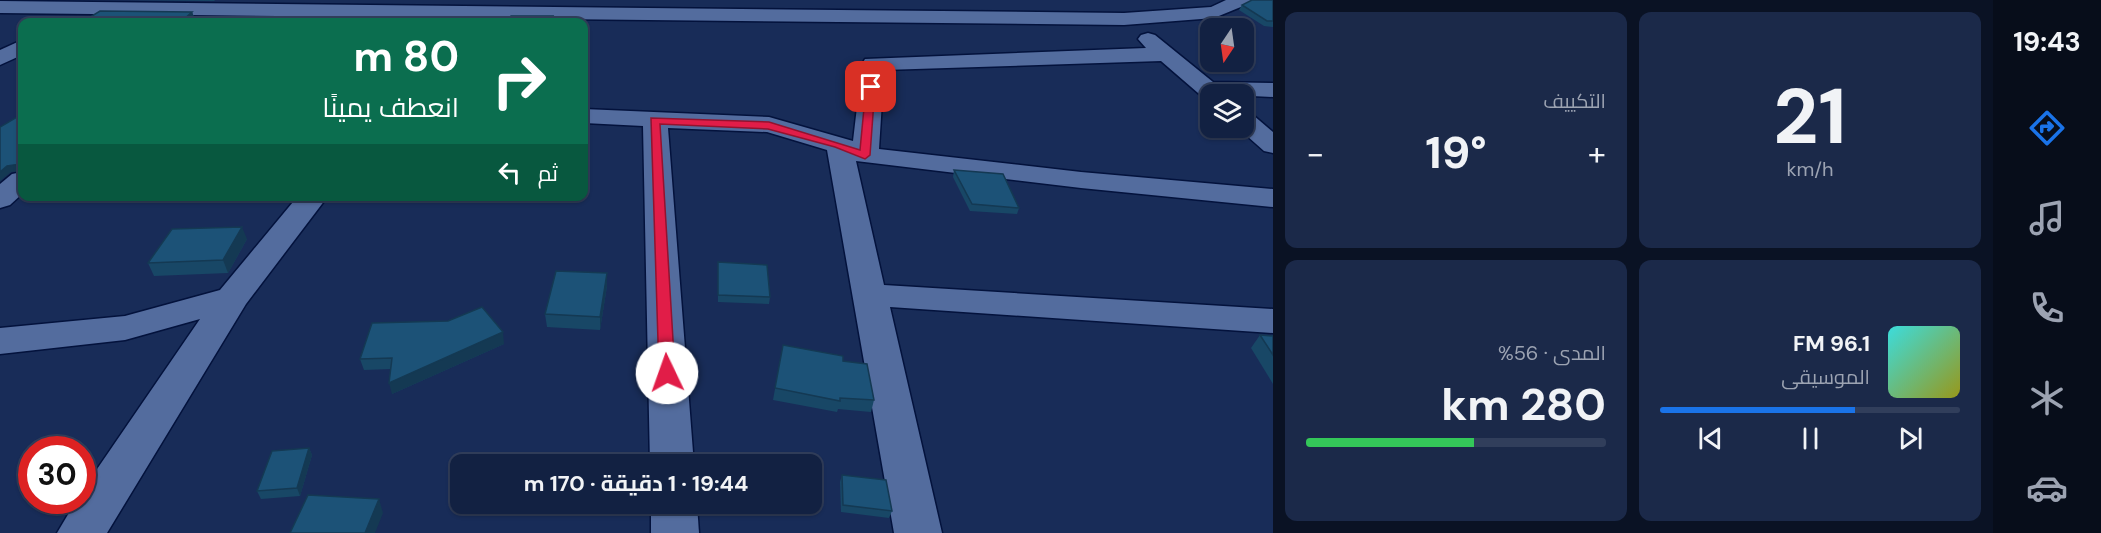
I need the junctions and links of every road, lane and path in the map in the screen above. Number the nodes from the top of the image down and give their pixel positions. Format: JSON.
{"nodes":[{"id":1,"x":1101,"y":0,"type":"edge"},
{"id":2,"x":1242,"y":0,"type":"edge"},
{"id":3,"x":0,"y":7,"type":"edge"},
{"id":4,"x":85,"y":9,"type":"junction"},
{"id":5,"x":444,"y":12,"type":"edge"},
{"id":6,"x":216,"y":16,"type":"edge"},
{"id":7,"x":69,"y":18,"type":"edge"},
{"id":8,"x":1124,"y":19,"type":"junction"},
{"id":9,"x":18,"y":48,"type":"edge"},
{"id":10,"x":1165,"y":54,"type":"junction"},
{"id":11,"x":0,"y":59,"type":"edge"},
{"id":12,"x":1201,"y":84,"type":"edge"},
{"id":13,"x":1273,"y":90,"type":"edge"},
{"id":14,"x":1254,"y":91,"type":"edge"},
{"id":15,"x":588,"y":116,"type":"edge"},
{"id":16,"x":655,"y":121,"type":"junction"},
{"id":17,"x":1254,"y":129,"type":"edge"},
{"id":18,"x":1273,"y":145,"type":"edge"},
{"id":19,"x":852,"y":150,"type":"junction"},
{"id":20,"x":18,"y":183,"type":"edge"},
{"id":21,"x":1273,"y":198,"type":"edge"},
{"id":22,"x":0,"y":199,"type":"edge"},
{"id":23,"x":311,"y":201,"type":"edge"},
{"id":24,"x":870,"y":295,"type":"junction"},
{"id":25,"x":232,"y":298,"type":"junction"},
{"id":26,"x":1273,"y":321,"type":"edge"},
{"id":27,"x":0,"y":341,"type":"edge"},
{"id":28,"x":671,"y":454,"type":"edge"},
{"id":29,"x":674,"y":514,"type":"edge"},
{"id":30,"x":81,"y":533,"type":"edge"},
{"id":31,"x":675,"y":533,"type":"edge"},
{"id":32,"x":918,"y":533,"type":"edge"}],
"edges":[{"from":1,"to":8,"type":"street"},
{"from":2,"to":8,"type":"street"},
{"from":3,"to":4,"type":"street"},
{"from":4,"to":6,"type":"street"},
{"from":4,"to":7,"type":"street"},
{"from":5,"to":6,"type":"street"},
{"from":5,"to":8,"type":"street"},
{"from":8,"to":10,"type":"street"},
{"from":9,"to":11,"type":"street"},
{"from":10,"to":12,"type":"street"},
{"from":10,"to":19,"type":"street"},
{"from":13,"to":14,"type":"street"},
{"from":15,"to":16,"type":"street"},
{"from":16,"to":19,"type":"street"},
{"from":16,"to":28,"type":"street"},
{"from":17,"to":18,"type":"street"},
{"from":19,"to":21,"type":"street"},
{"from":19,"to":24,"type":"street"},
{"from":20,"to":22,"type":"street"},
{"from":23,"to":25,"type":"street"},
{"from":24,"to":26,"type":"street"},
{"from":24,"to":32,"type":"street"},
{"from":25,"to":27,"type":"street"},
{"from":25,"to":30,"type":"street"},
{"from":29,"to":31,"type":"street"}]}
